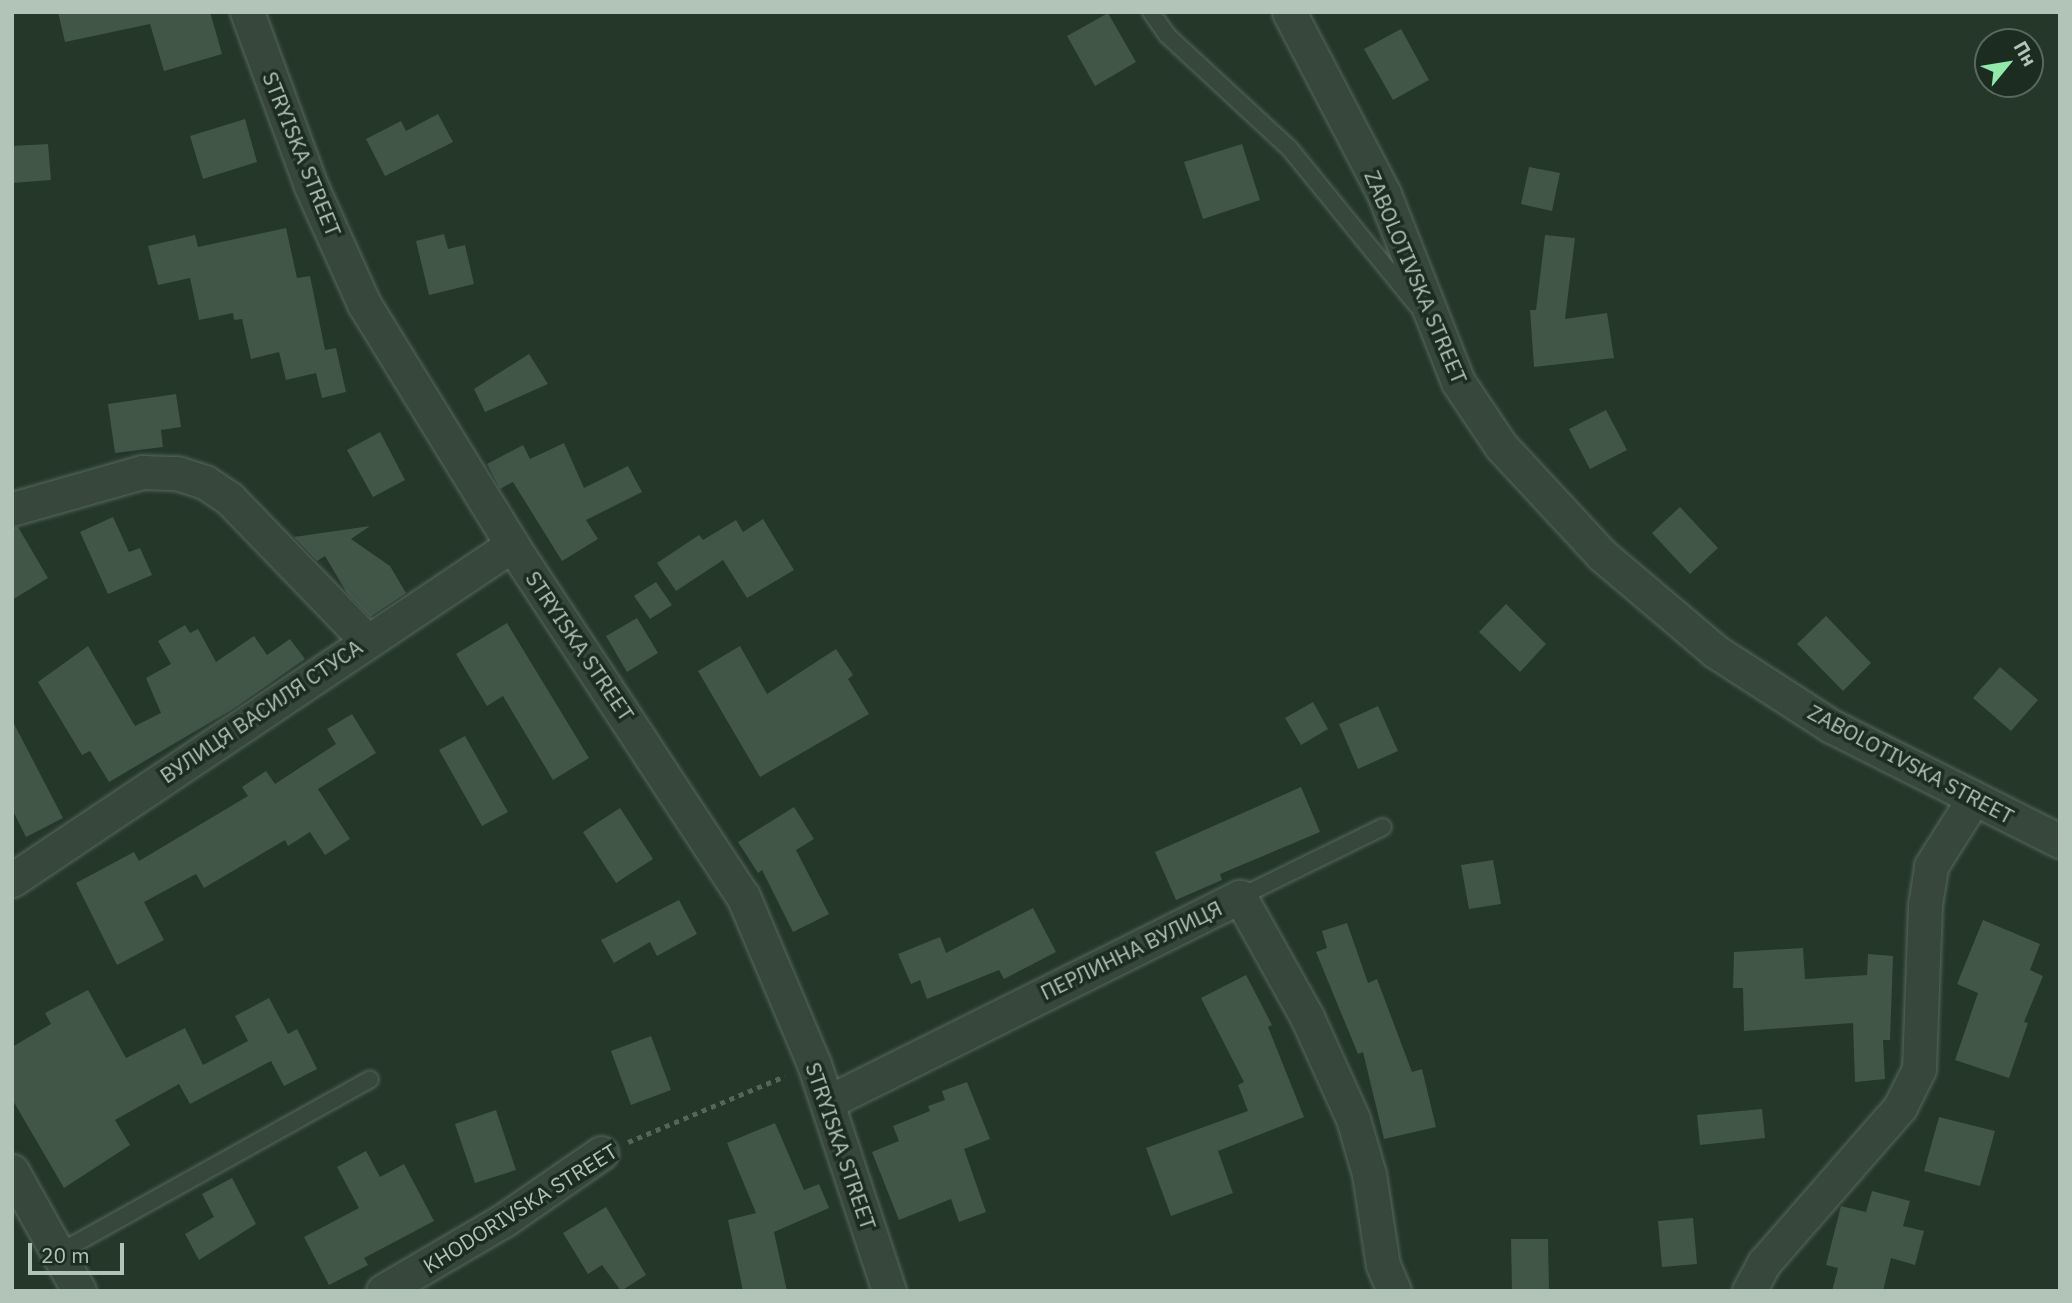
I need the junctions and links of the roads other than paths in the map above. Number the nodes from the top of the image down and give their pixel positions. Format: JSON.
{"nodes":[{"id":1,"x":247,"y":12,"type":"edge"},
{"id":2,"x":1151,"y":12,"type":"edge"},
{"id":3,"x":1289,"y":12,"type":"edge"},
{"id":4,"x":1434,"y":326,"type":"junction"},
{"id":5,"x":12,"y":509,"type":"edge"},
{"id":6,"x":512,"y":544,"type":"junction"},
{"id":7,"x":366,"y":640,"type":"junction"},
{"id":8,"x":1974,"y":798,"type":"junction"},
{"id":9,"x":1383,"y":827,"type":"dead end"},
{"id":10,"x":2060,"y":841,"type":"edge"},
{"id":11,"x":12,"y":880,"type":"edge"},
{"id":12,"x":1240,"y":897,"type":"junction"},
{"id":13,"x":370,"y":1079,"type":"dead end"},
{"id":14,"x":828,"y":1101,"type":"junction"},
{"id":15,"x":601,"y":1153,"type":"road end"},
{"id":16,"x":12,"y":1171,"type":"edge"},
{"id":17,"x":58,"y":1253,"type":"junction"},
{"id":18,"x":79,"y":1291,"type":"edge"},
{"id":19,"x":383,"y":1291,"type":"edge"},
{"id":20,"x":888,"y":1291,"type":"edge"},
{"id":21,"x":1394,"y":1291,"type":"edge"},
{"id":22,"x":1749,"y":1291,"type":"edge"}],
"edges":[{"from":1,"to":6,"type":"street","name":"STRYISKA STREET"},
{"from":2,"to":4,"type":"lane"},
{"from":3,"to":4,"type":"street","name":"ZABOLOTIVSKA STREET"},
{"from":4,"to":8,"type":"street","name":"ZABOLOTIVSKA STREET"},
{"from":5,"to":7,"type":"street"},
{"from":6,"to":7,"type":"street","name":"ВУЛИЦЯ ВАСИЛЯ СТУСА"},
{"from":6,"to":14,"type":"street","name":"STRYISKA STREET"},
{"from":7,"to":11,"type":"street","name":"ВУЛИЦЯ ВАСИЛЯ СТУСА"},
{"from":8,"to":10,"type":"street","name":"ZABOLOTIVSKA STREET"},
{"from":8,"to":22,"type":"street"},
{"from":9,"to":12,"type":"lane"},
{"from":12,"to":14,"type":"street","name":"ПЕРЛИННА ВУЛИЦЯ"},
{"from":12,"to":21,"type":"street","name":"ПЕРЛИННА ВУЛИЦЯ"},
{"from":13,"to":17,"type":"lane"},
{"from":14,"to":20,"type":"street","name":"STRYISKA STREET"},
{"from":15,"to":19,"type":"street","name":"KHODORIVSKA STREET"},
{"from":16,"to":17,"type":"street"},
{"from":17,"to":18,"type":"street"}]}
